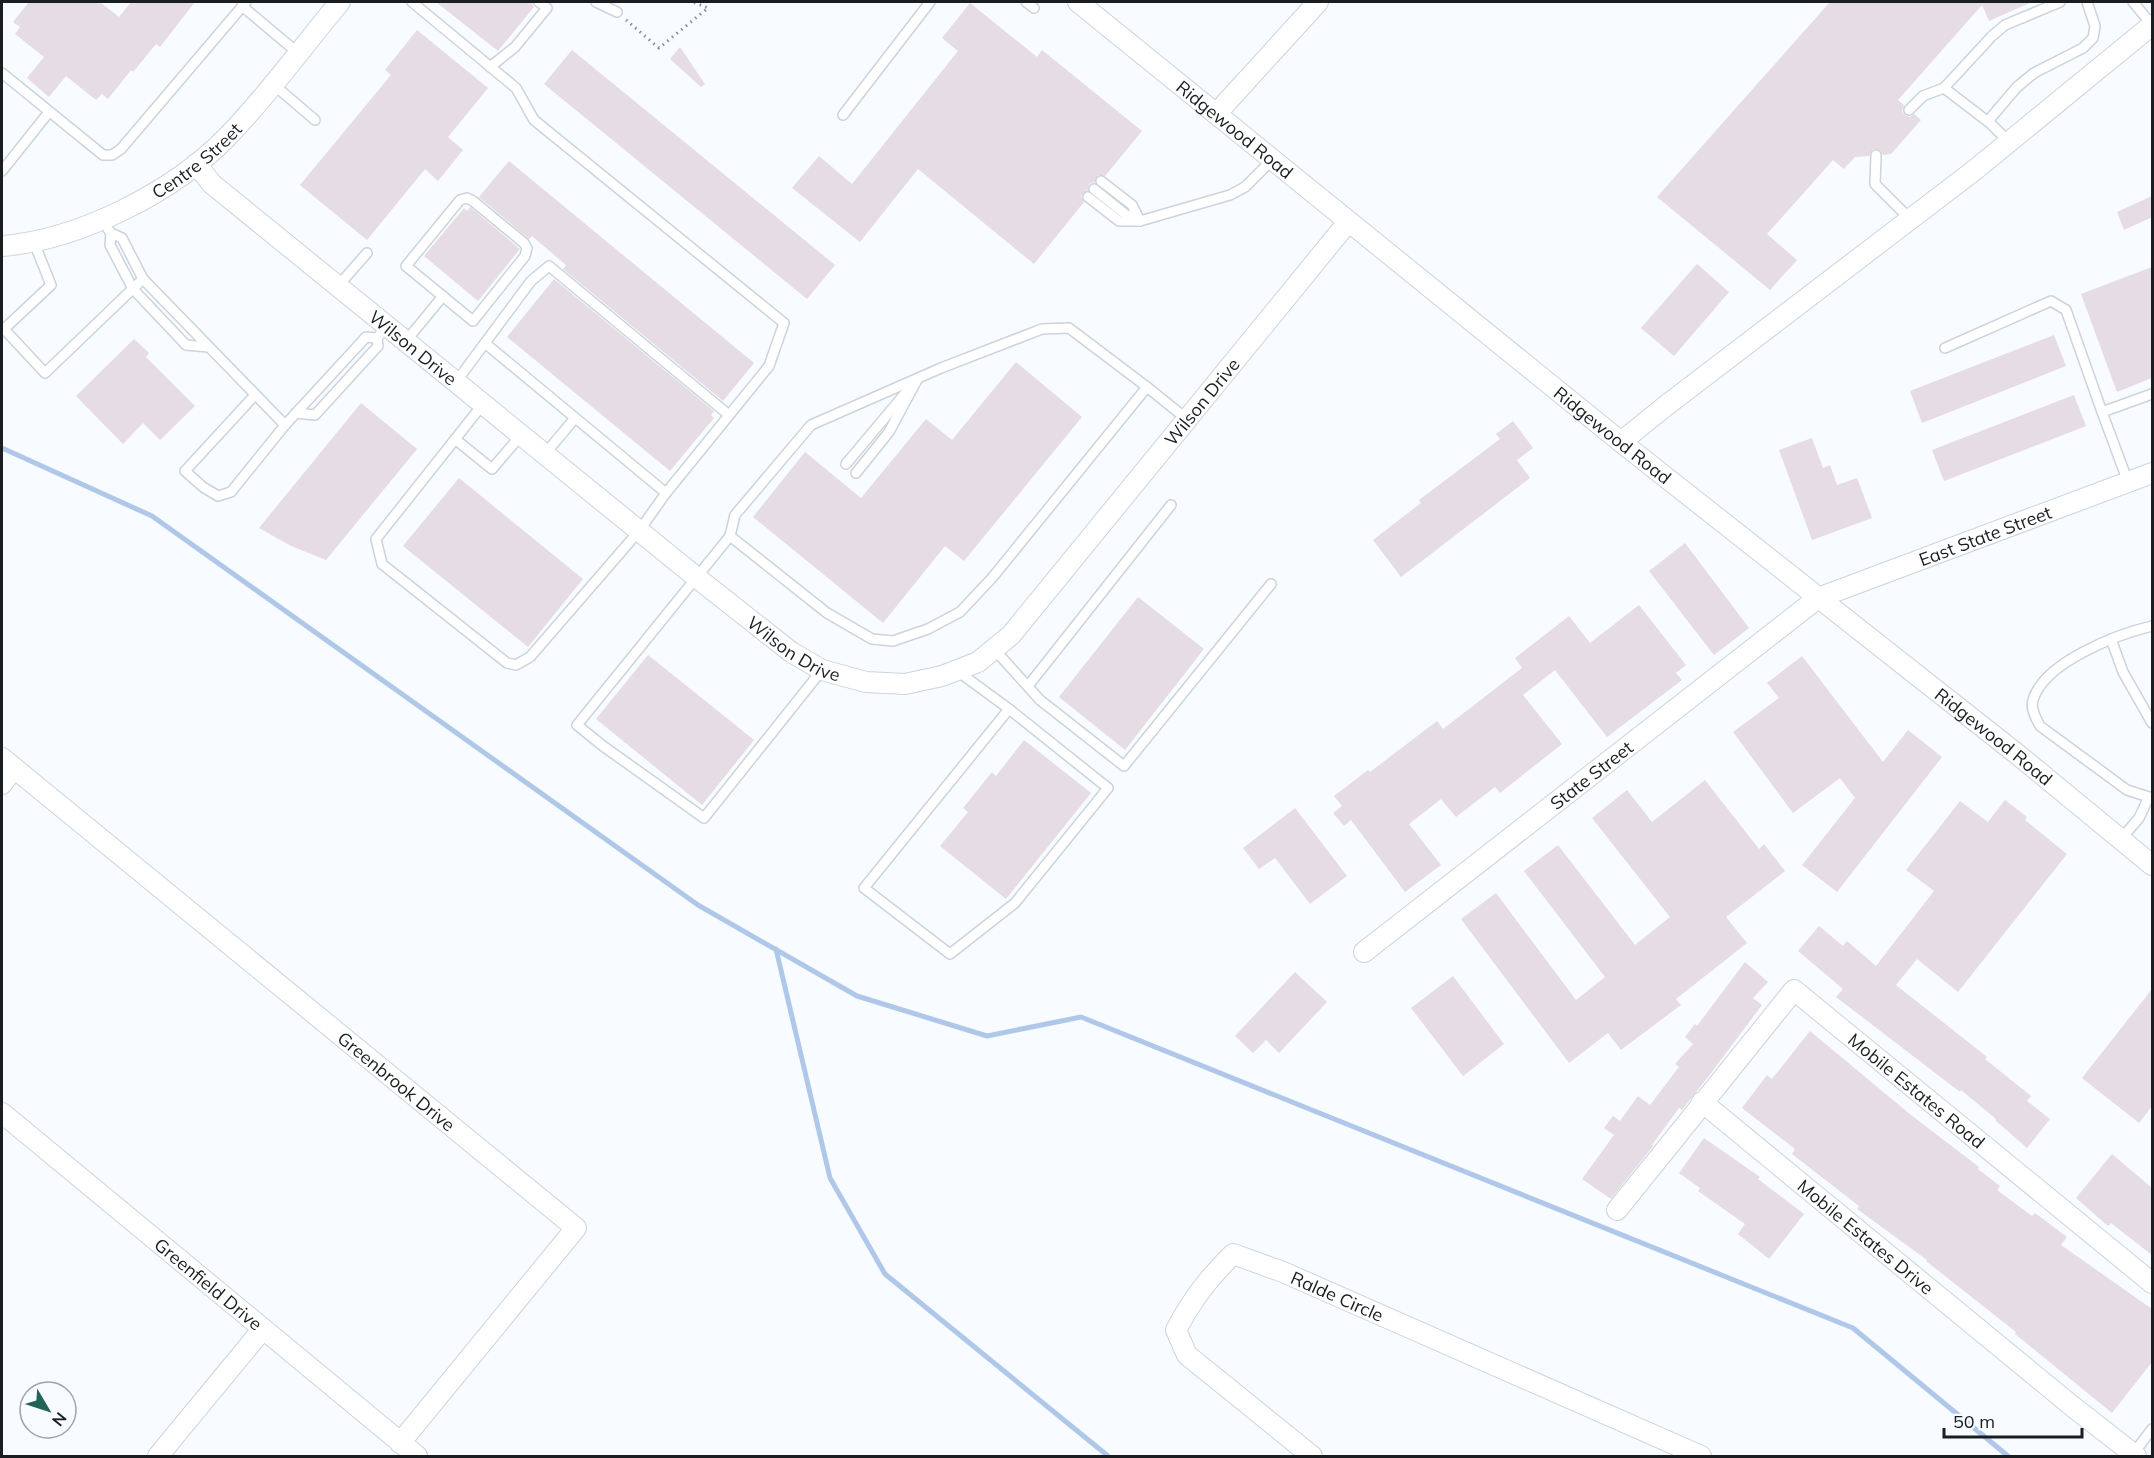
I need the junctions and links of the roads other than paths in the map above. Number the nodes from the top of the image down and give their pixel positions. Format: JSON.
{"nodes":[{"id":1,"x":340,"y":2,"type":"edge"},
{"id":2,"x":411,"y":2,"type":"edge"},
{"id":3,"x":540,"y":2,"type":"edge"},
{"id":4,"x":596,"y":2,"type":"edge"},
{"id":5,"x":930,"y":2,"type":"edge"},
{"id":6,"x":1026,"y":2,"type":"edge"},
{"id":7,"x":1078,"y":2,"type":"edge"},
{"id":8,"x":1318,"y":2,"type":"edge"},
{"id":9,"x":2060,"y":2,"type":"edge"},
{"id":10,"x":2087,"y":2,"type":"edge"},
{"id":11,"x":2133,"y":2,"type":"edge"},
{"id":12,"x":244,"y":4,"type":"edge"},
{"id":13,"x":1034,"y":8,"type":"dead end"},
{"id":14,"x":617,"y":12,"type":"road end"},
{"id":15,"x":2152,"y":25,"type":"edge"},
{"id":16,"x":298,"y":53,"type":"junction"},
{"id":17,"x":490,"y":67,"type":"junction"},
{"id":18,"x":2,"y":73,"type":"edge"},
{"id":19,"x":273,"y":84,"type":"junction"},
{"id":20,"x":1944,"y":88,"type":"junction"},
{"id":21,"x":1909,"y":110,"type":"dead end"},
{"id":22,"x":50,"y":112,"type":"junction"},
{"id":23,"x":1216,"y":114,"type":"junction"},
{"id":24,"x":843,"y":115,"type":"dead end"},
{"id":25,"x":315,"y":120,"type":"dead end"},
{"id":26,"x":1988,"y":121,"type":"junction"},
{"id":27,"x":2009,"y":142,"type":"junction"},
{"id":28,"x":1876,"y":155,"type":"dead end"},
{"id":29,"x":1272,"y":160,"type":"junction"},
{"id":30,"x":196,"y":164,"type":"junction"},
{"id":31,"x":2,"y":171,"type":"edge"},
{"id":32,"x":1101,"y":181,"type":"dead end"},
{"id":33,"x":1091,"y":193,"type":"dead end"},
{"id":34,"x":1911,"y":219,"type":"junction"},
{"id":35,"x":1140,"y":221,"type":"junction"},
{"id":36,"x":1348,"y":222,"type":"junction"},
{"id":37,"x":107,"y":226,"type":"junction"},
{"id":38,"x":33,"y":240,"type":"junction"},
{"id":39,"x":2,"y":246,"type":"edge"},
{"id":40,"x":367,"y":253,"type":"dead end"},
{"id":41,"x":143,"y":279,"type":"junction"},
{"id":42,"x":339,"y":286,"type":"junction"},
{"id":43,"x":133,"y":289,"type":"junction"},
{"id":44,"x":443,"y":296,"type":"junction"},
{"id":45,"x":382,"y":332,"type":"junction"},
{"id":46,"x":406,"y":341,"type":"junction"},
{"id":47,"x":486,"y":344,"type":"junction"},
{"id":48,"x":208,"y":347,"type":"junction"},
{"id":49,"x":1945,"y":348,"type":"dead end"},
{"id":50,"x":335,"y":371,"type":"junction"},
{"id":51,"x":918,"y":378,"type":"junction"},
{"id":52,"x":346,"y":381,"type":"junction"},
{"id":53,"x":456,"y":382,"type":"junction"},
{"id":54,"x":1148,"y":387,"type":"junction"},
{"id":55,"x":2152,"y":394,"type":"edge"},
{"id":56,"x":255,"y":395,"type":"junction"},
{"id":57,"x":483,"y":404,"type":"junction"},
{"id":58,"x":2102,"y":412,"type":"junction"},
{"id":59,"x":296,"y":413,"type":"junction"},
{"id":60,"x":729,"y":415,"type":"junction"},
{"id":61,"x":575,"y":418,"type":"junction"},
{"id":62,"x":1188,"y":420,"type":"junction"},
{"id":63,"x":285,"y":425,"type":"junction"},
{"id":64,"x":521,"y":435,"type":"junction"},
{"id":65,"x":455,"y":439,"type":"junction"},
{"id":66,"x":1621,"y":442,"type":"junction"},
{"id":67,"x":545,"y":454,"type":"junction"},
{"id":68,"x":846,"y":464,"type":"dead end"},
{"id":69,"x":856,"y":473,"type":"dead end"},
{"id":70,"x":2152,"y":473,"type":"edge"},
{"id":71,"x":2128,"y":482,"type":"junction"},
{"id":72,"x":666,"y":493,"type":"junction"},
{"id":73,"x":1171,"y":505,"type":"dead end"},
{"id":74,"x":639,"y":531,"type":"junction"},
{"id":75,"x":730,"y":536,"type":"junction"},
{"id":76,"x":696,"y":578,"type":"junction"},
{"id":77,"x":1271,"y":584,"type":"dead end"},
{"id":78,"x":1818,"y":598,"type":"junction"},
{"id":79,"x":2152,"y":626,"type":"edge"},
{"id":80,"x":2112,"y":639,"type":"junction"},
{"id":81,"x":994,"y":649,"type":"junction"},
{"id":82,"x":822,"y":670,"type":"junction"},
{"id":83,"x":956,"y":670,"type":"junction"},
{"id":84,"x":1028,"y":686,"type":"junction"},
{"id":85,"x":1009,"y":709,"type":"junction"},
{"id":86,"x":2152,"y":723,"type":"edge"},
{"id":87,"x":8,"y":763,"type":"edge"},
{"id":88,"x":2,"y":784,"type":"edge"},
{"id":89,"x":2151,"y":797,"type":"edge"},
{"id":90,"x":2121,"y":839,"type":"junction"},
{"id":91,"x":2152,"y":865,"type":"edge"},
{"id":92,"x":1364,"y":952,"type":"dead end"},
{"id":93,"x":1702,"y":1102,"type":"junction"},
{"id":94,"x":2,"y":1113,"type":"edge"},
{"id":95,"x":1617,"y":1210,"type":"dead end"},
{"id":96,"x":2152,"y":1283,"type":"edge"},
{"id":97,"x":262,"y":1330,"type":"junction"},
{"id":98,"x":2152,"y":1429,"type":"edge"},
{"id":99,"x":400,"y":1443,"type":"junction"},
{"id":100,"x":2135,"y":1455,"type":"edge"},
{"id":101,"x":158,"y":1456,"type":"edge"},
{"id":102,"x":417,"y":1456,"type":"edge"},
{"id":103,"x":1312,"y":1456,"type":"edge"},
{"id":104,"x":1701,"y":1456,"type":"edge"}],
"edges":[{"from":1,"to":16,"type":"street","name":"Centre Street"},
{"from":2,"to":17,"type":"lane"},
{"from":3,"to":17,"type":"lane"},
{"from":4,"to":14,"type":"lane"},
{"from":5,"to":24,"type":"lane"},
{"from":6,"to":13,"type":"lane"},
{"from":7,"to":23,"type":"street","name":"Ridgewood Road"},
{"from":8,"to":23,"type":"street"},
{"from":9,"to":20,"type":"lane"},
{"from":10,"to":26,"type":"lane"},
{"from":11,"to":15,"type":"lane"},
{"from":12,"to":16,"type":"lane"},
{"from":12,"to":22,"type":"lane"},
{"from":15,"to":27,"type":"street"},
{"from":16,"to":19,"type":"street","name":"Centre Street"},
{"from":17,"to":60,"type":"lane"},
{"from":18,"to":22,"type":"lane"},
{"from":19,"to":25,"type":"lane"},
{"from":19,"to":30,"type":"street","name":"Centre Street"},
{"from":20,"to":21,"type":"lane"},
{"from":20,"to":26,"type":"lane"},
{"from":22,"to":31,"type":"lane"},
{"from":23,"to":29,"type":"street","name":"Ridgewood Road"},
{"from":26,"to":27,"type":"lane"},
{"from":27,"to":34,"type":"street"},
{"from":28,"to":34,"type":"lane"},
{"from":29,"to":35,"type":"lane"},
{"from":29,"to":36,"type":"street","name":"Ridgewood Road"},
{"from":30,"to":37,"type":"street","name":"Centre Street"},
{"from":30,"to":42,"type":"street","name":"Wilson Drive"},
{"from":32,"to":35,"type":"lane"},
{"from":33,"to":35,"type":"lane"},
{"from":34,"to":66,"type":"street"},
{"from":36,"to":62,"type":"street","name":"Wilson Drive"},
{"from":36,"to":66,"type":"street","name":"Ridgewood Road"},
{"from":37,"to":38,"type":"street","name":"Centre Street"},
{"from":37,"to":41,"type":"lane"},
{"from":37,"to":43,"type":"lane"},
{"from":38,"to":39,"type":"street","name":"Centre Street"},
{"from":38,"to":43,"type":"lane"},
{"from":40,"to":42,"type":"lane"},
{"from":41,"to":43,"type":"lane"},
{"from":41,"to":48,"type":"lane"},
{"from":42,"to":45,"type":"street","name":"Wilson Drive"},
{"from":43,"to":48,"type":"lane"},
{"from":44,"to":44,"type":"lane"},
{"from":44,"to":46,"type":"lane"},
{"from":45,"to":46,"type":"street","name":"Wilson Drive"},
{"from":45,"to":50,"type":"lane"},
{"from":45,"to":52,"type":"lane"},
{"from":46,"to":53,"type":"street","name":"Wilson Drive"},
{"from":47,"to":53,"type":"lane"},
{"from":47,"to":60,"type":"lane"},
{"from":47,"to":61,"type":"lane"},
{"from":48,"to":56,"type":"lane"},
{"from":49,"to":58,"type":"lane"},
{"from":50,"to":52,"type":"lane"},
{"from":50,"to":59,"type":"lane"},
{"from":51,"to":54,"type":"lane"},
{"from":51,"to":68,"type":"lane"},
{"from":51,"to":69,"type":"lane"},
{"from":51,"to":75,"type":"lane"},
{"from":52,"to":59,"type":"lane"},
{"from":53,"to":57,"type":"street","name":"Wilson Drive"},
{"from":54,"to":62,"type":"lane"},
{"from":54,"to":75,"type":"lane"},
{"from":55,"to":58,"type":"lane"},
{"from":56,"to":63,"type":"lane"},
{"from":56,"to":63,"type":"lane"},
{"from":57,"to":64,"type":"street","name":"Wilson Drive"},
{"from":57,"to":65,"type":"lane"},
{"from":58,"to":71,"type":"lane"},
{"from":59,"to":63,"type":"lane"},
{"from":60,"to":72,"type":"lane"},
{"from":61,"to":67,"type":"lane"},
{"from":61,"to":72,"type":"lane"},
{"from":62,"to":81,"type":"street","name":"Wilson Drive"},
{"from":64,"to":65,"type":"lane"},
{"from":64,"to":67,"type":"street","name":"Wilson Drive"},
{"from":65,"to":74,"type":"lane"},
{"from":66,"to":78,"type":"street","name":"Ridgewood Road"},
{"from":67,"to":74,"type":"street","name":"Wilson Drive"},
{"from":70,"to":71,"type":"street","name":"East State Street"},
{"from":71,"to":78,"type":"street","name":"East State Street"},
{"from":72,"to":74,"type":"lane"},
{"from":73,"to":84,"type":"lane"},
{"from":74,"to":76,"type":"street","name":"Wilson Drive"},
{"from":75,"to":76,"type":"lane"},
{"from":76,"to":82,"type":"street","name":"Wilson Drive"},
{"from":76,"to":82,"type":"lane"},
{"from":77,"to":84,"type":"lane"},
{"from":78,"to":90,"type":"street","name":"Ridgewood Road"},
{"from":78,"to":92,"type":"street","name":"State Street"},
{"from":79,"to":80,"type":"lane"},
{"from":80,"to":86,"type":"lane"},
{"from":80,"to":89,"type":"lane"},
{"from":81,"to":83,"type":"street","name":"Wilson Drive"},
{"from":81,"to":84,"type":"lane"},
{"from":82,"to":83,"type":"street","name":"Wilson Drive"},
{"from":83,"to":85,"type":"lane"},
{"from":85,"to":85,"type":"lane"},
{"from":87,"to":88,"type":"street"},
{"from":87,"to":99,"type":"street","name":"Greenbrook Drive"},
{"from":89,"to":90,"type":"lane"},
{"from":90,"to":91,"type":"street","name":"Ridgewood Road"},
{"from":93,"to":95,"type":"street"},
{"from":93,"to":96,"type":"street","name":"Mobile Estates Road"},
{"from":93,"to":100,"type":"street","name":"Mobile Estates Drive"},
{"from":94,"to":97,"type":"street","name":"Greenfield Drive"},
{"from":97,"to":99,"type":"street","name":"Greenfield Drive"},
{"from":97,"to":101,"type":"street"},
{"from":98,"to":100,"type":"lane"},
{"from":99,"to":102,"type":"street","name":"Greenfield Drive"},
{"from":103,"to":104,"type":"street","name":"Ralde Circle"}]}
